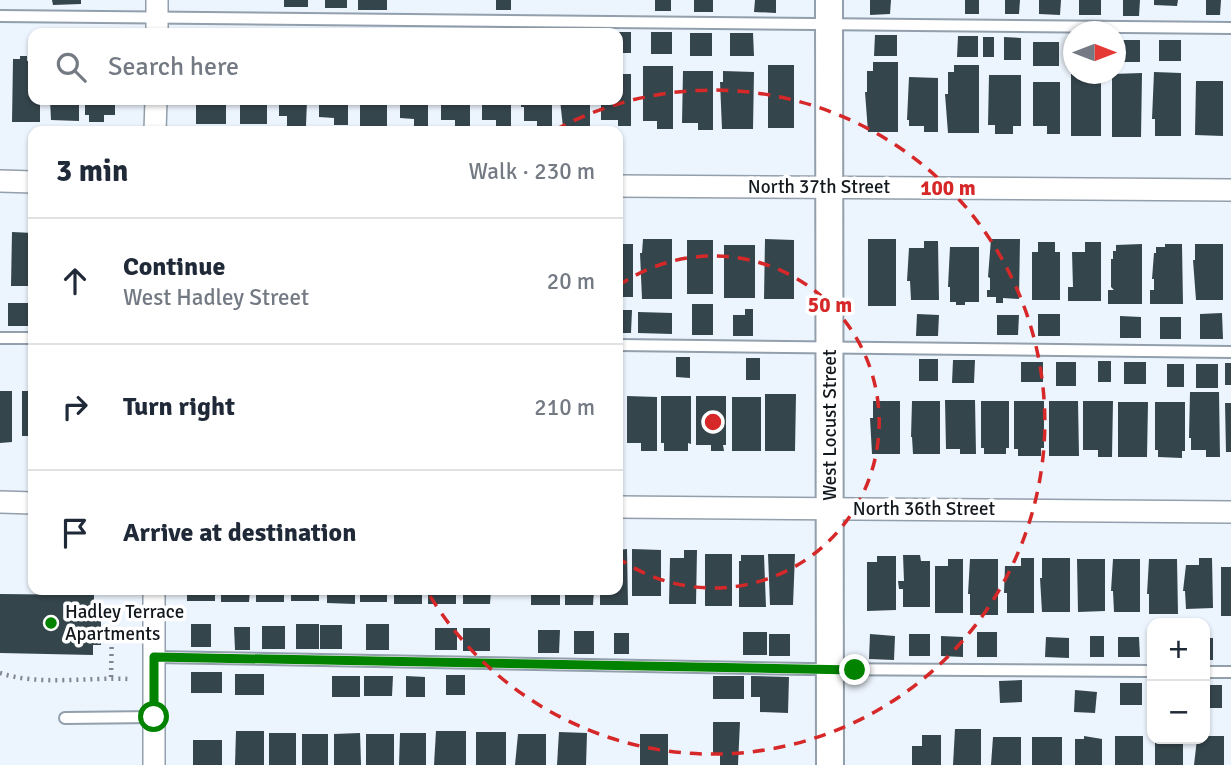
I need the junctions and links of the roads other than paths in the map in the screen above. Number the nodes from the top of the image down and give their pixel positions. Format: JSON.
{"nodes":[{"id":1,"x":829,"y":13,"type":"edge"},
{"id":2,"x":0,"y":16,"type":"edge"},
{"id":3,"x":157,"y":17,"type":"edge"},
{"id":4,"x":1231,"y":28,"type":"edge"},
{"id":5,"x":156,"y":105,"type":"edge"},
{"id":6,"x":155,"y":126,"type":"edge"},
{"id":7,"x":0,"y":181,"type":"edge"},
{"id":8,"x":28,"y":182,"type":"edge"},
{"id":9,"x":623,"y":186,"type":"edge"},
{"id":10,"x":829,"y":187,"type":"junction"},
{"id":11,"x":1231,"y":190,"type":"edge"},
{"id":12,"x":0,"y":338,"type":"edge"},
{"id":13,"x":28,"y":338,"type":"edge"},
{"id":14,"x":623,"y":345,"type":"edge"},
{"id":15,"x":830,"y":348,"type":"junction"},
{"id":16,"x":1231,"y":352,"type":"edge"},
{"id":17,"x":0,"y":502,"type":"edge"},
{"id":18,"x":28,"y":503,"type":"edge"},
{"id":19,"x":623,"y":507,"type":"edge"},
{"id":20,"x":830,"y":509,"type":"junction"},
{"id":21,"x":1231,"y":512,"type":"edge"},
{"id":22,"x":154,"y":595,"type":"edge"},
{"id":23,"x":154,"y":657,"type":"junction"},
{"id":24,"x":829,"y":670,"type":"junction"},
{"id":25,"x":1147,"y":671,"type":"edge"},
{"id":26,"x":1210,"y":672,"type":"edge"},
{"id":27,"x":1231,"y":672,"type":"edge"},
{"id":28,"x":154,"y":717,"type":"junction"},
{"id":29,"x":65,"y":718,"type":"dead end"},
{"id":30,"x":154,"y":765,"type":"edge"},
{"id":31,"x":830,"y":765,"type":"edge"}],
"edges":[{"from":1,"to":3,"type":"lane"},
{"from":1,"to":4,"type":"lane"},
{"from":1,"to":10,"type":"street","name":"West Locust Street"},
{"from":2,"to":3,"type":"lane"},
{"from":5,"to":6,"type":"street"},
{"from":7,"to":8,"type":"street"},
{"from":9,"to":10,"type":"street","name":"North 37th Street"},
{"from":10,"to":11,"type":"street","name":"North 37th Street"},
{"from":10,"to":15,"type":"street","name":"West Locust Street"},
{"from":12,"to":13,"type":"lane"},
{"from":14,"to":15,"type":"lane"},
{"from":15,"to":16,"type":"lane"},
{"from":15,"to":20,"type":"street","name":"West Locust Street"},
{"from":17,"to":18,"type":"street"},
{"from":19,"to":20,"type":"street","name":"North 36th Street"},
{"from":20,"to":21,"type":"street","name":"North 36th Street"},
{"from":20,"to":24,"type":"street","name":"West Locust Street"},
{"from":22,"to":23,"type":"street"},
{"from":23,"to":24,"type":"lane"},
{"from":23,"to":28,"type":"street"},
{"from":24,"to":25,"type":"lane"},
{"from":24,"to":31,"type":"street","name":"West Locust Street"},
{"from":26,"to":27,"type":"lane"},
{"from":28,"to":29,"type":"lane"},
{"from":28,"to":30,"type":"street"}]}
